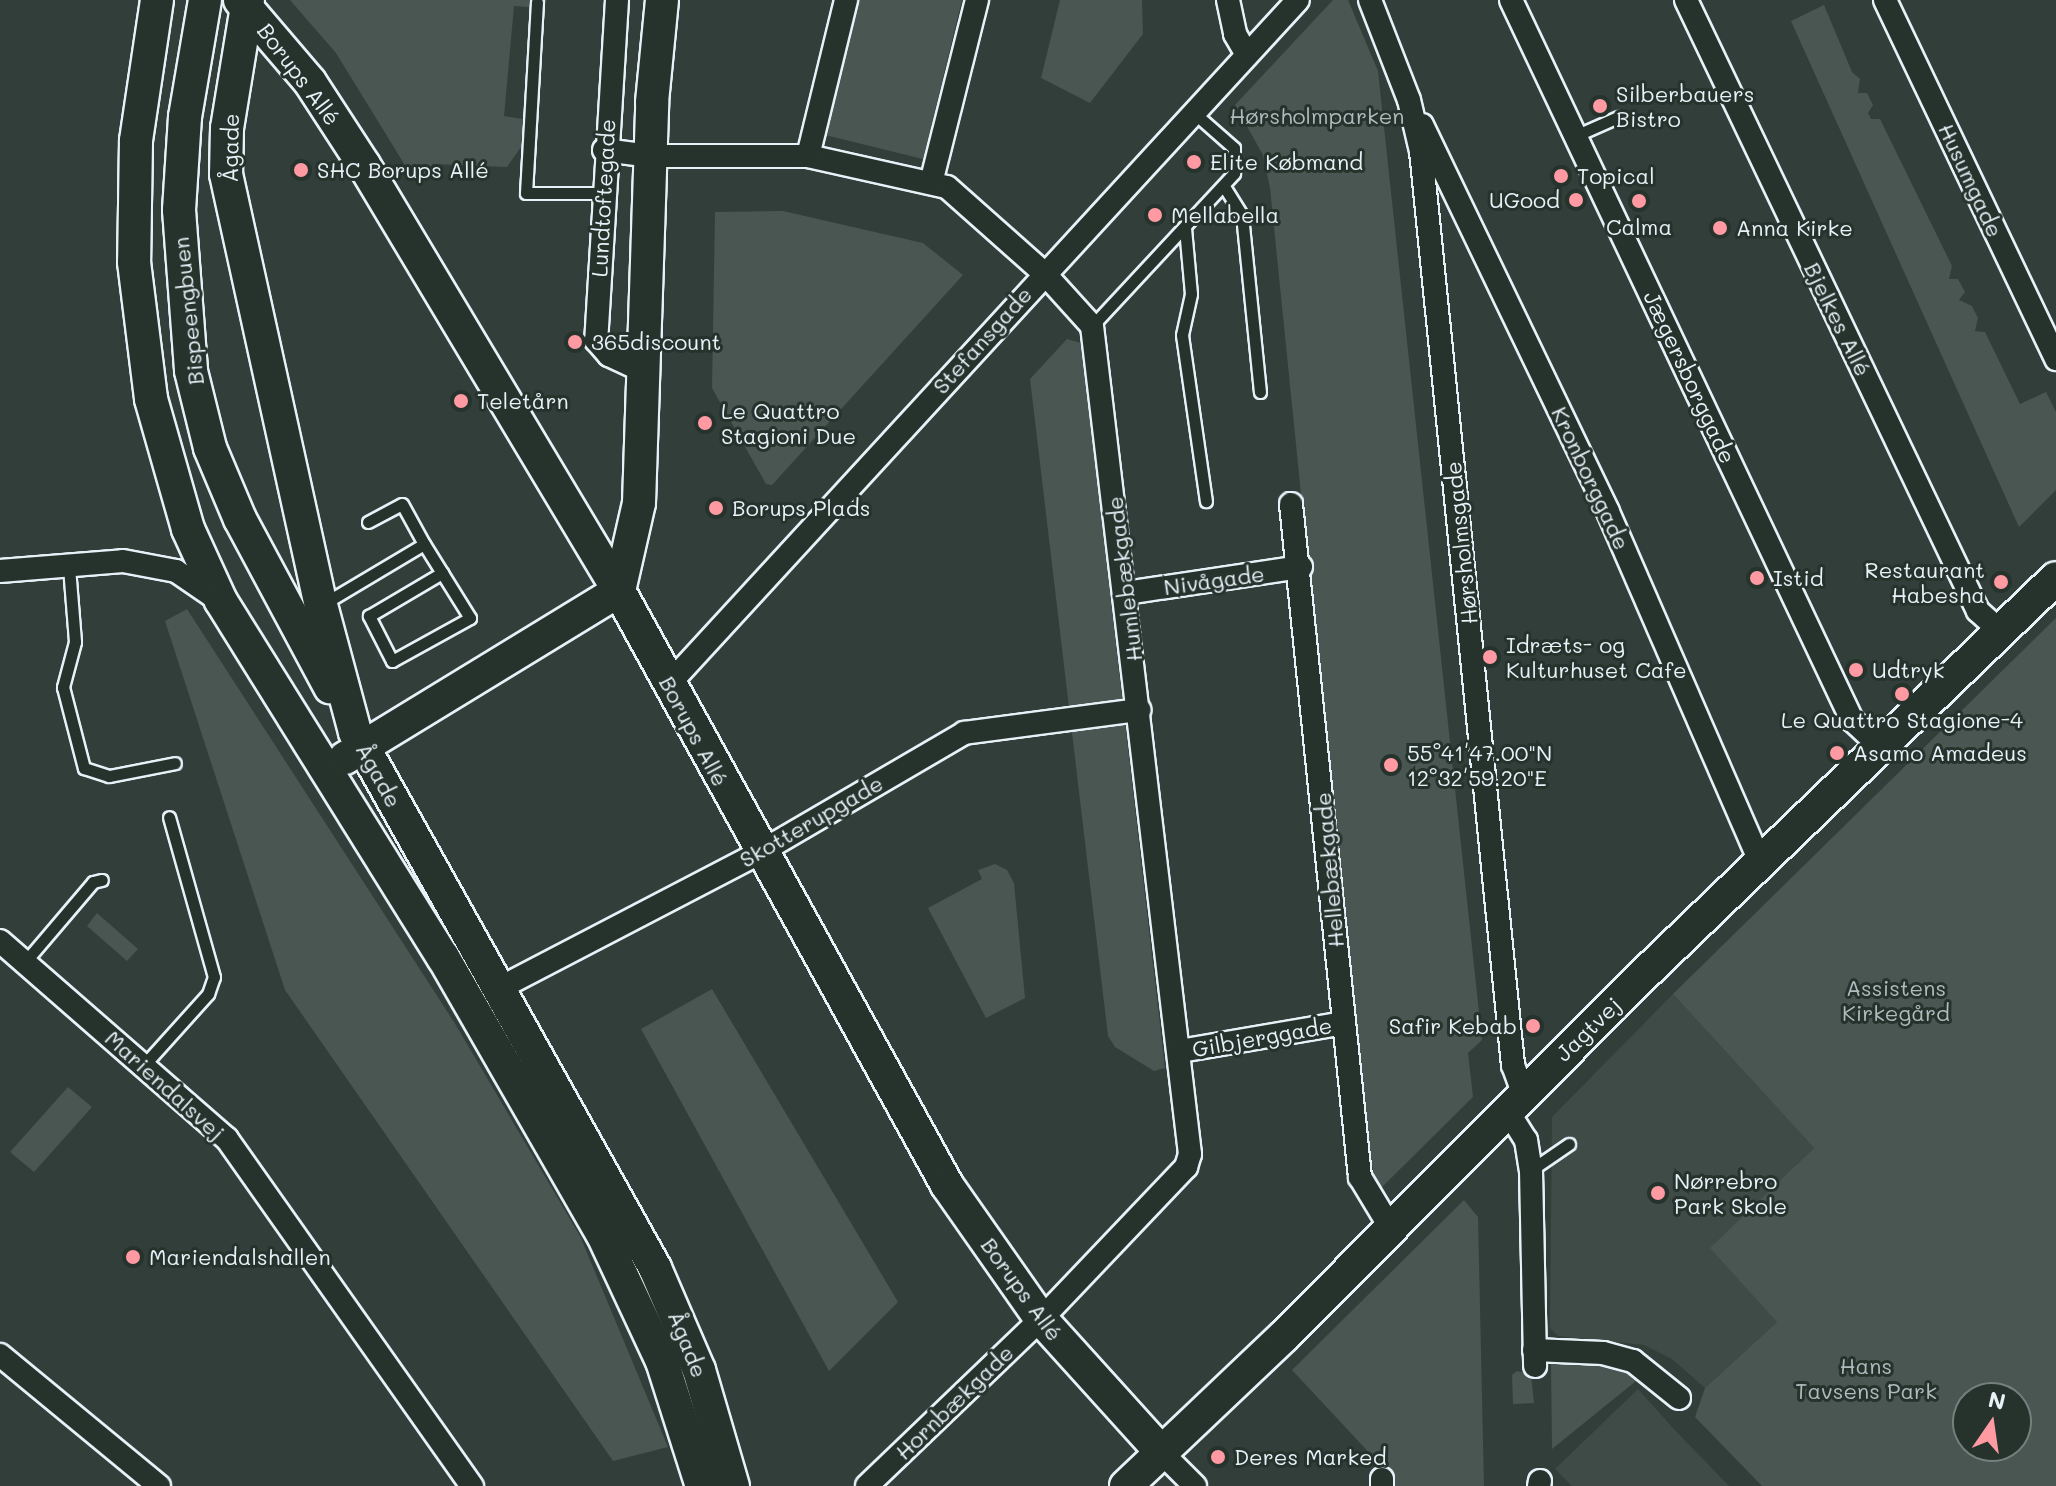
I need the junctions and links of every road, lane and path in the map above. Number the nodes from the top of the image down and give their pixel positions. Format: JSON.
{"nodes":[{"id":1,"x":157,"y":0,"type":"edge"},
{"id":2,"x":205,"y":0,"type":"edge"},
{"id":3,"x":617,"y":0,"type":"edge"},
{"id":4,"x":662,"y":0,"type":"edge"},
{"id":5,"x":846,"y":0,"type":"edge"},
{"id":6,"x":977,"y":0,"type":"edge"},
{"id":7,"x":1228,"y":0,"type":"edge"},
{"id":8,"x":1298,"y":0,"type":"edge"},
{"id":9,"x":1370,"y":0,"type":"edge"},
{"id":10,"x":1511,"y":0,"type":"edge"},
{"id":11,"x":1686,"y":0,"type":"edge"},
{"id":12,"x":1885,"y":0,"type":"edge"},
{"id":13,"x":245,"y":2,"type":"edge"},
{"id":14,"x":537,"y":2,"type":"edge"},
{"id":15,"x":1247,"y":55,"type":"junction"},
{"id":16,"x":1409,"y":100,"type":"junction"},
{"id":17,"x":1193,"y":111,"type":"junction"},
{"id":18,"x":1618,"y":117,"type":"dead end"},
{"id":19,"x":1575,"y":136,"type":"junction"},
{"id":20,"x":604,"y":150,"type":"junction"},
{"id":21,"x":650,"y":156,"type":"junction"},
{"id":22,"x":808,"y":156,"type":"junction"},
{"id":23,"x":931,"y":183,"type":"junction"},
{"id":24,"x":1225,"y":188,"type":"junction"},
{"id":25,"x":602,"y":193,"type":"junction"},
{"id":26,"x":1185,"y":228,"type":"junction"},
{"id":27,"x":1045,"y":274,"type":"junction"},
{"id":28,"x":1092,"y":326,"type":"junction"},
{"id":29,"x":2056,"y":359,"type":"edge"},
{"id":30,"x":643,"y":371,"type":"junction"},
{"id":31,"x":1260,"y":392,"type":"dead end"},
{"id":32,"x":1206,"y":501,"type":"dead end"},
{"id":33,"x":1291,"y":504,"type":"dead end"},
{"id":34,"x":368,"y":522,"type":"dead end"},
{"id":35,"x":424,"y":544,"type":"junction"},
{"id":36,"x":69,"y":567,"type":"junction"},
{"id":37,"x":1301,"y":567,"type":"junction"},
{"id":38,"x":0,"y":571,"type":"edge"},
{"id":39,"x":442,"y":573,"type":"junction"},
{"id":40,"x":2056,"y":578,"type":"edge"},
{"id":41,"x":619,"y":591,"type":"junction"},
{"id":42,"x":1126,"y":593,"type":"junction"},
{"id":43,"x":221,"y":601,"type":"junction"},
{"id":44,"x":321,"y":605,"type":"junction"},
{"id":45,"x":2000,"y":631,"type":"junction"},
{"id":46,"x":669,"y":684,"type":"junction"},
{"id":47,"x":1139,"y":710,"type":"junction"},
{"id":48,"x":359,"y":740,"type":"junction"},
{"id":49,"x":1880,"y":746,"type":"junction"},
{"id":50,"x":175,"y":763,"type":"dead end"},
{"id":51,"x":325,"y":769,"type":"junction"},
{"id":52,"x":169,"y":817,"type":"dead end"},
{"id":53,"x":759,"y":853,"type":"junction"},
{"id":54,"x":1760,"y":861,"type":"junction"},
{"id":55,"x":102,"y":880,"type":"dead end"},
{"id":56,"x":0,"y":941,"type":"edge"},
{"id":57,"x":25,"y":962,"type":"junction"},
{"id":58,"x":500,"y":988,"type":"junction"},
{"id":59,"x":1343,"y":1023,"type":"junction"},
{"id":60,"x":1180,"y":1051,"type":"junction"},
{"id":61,"x":144,"y":1065,"type":"junction"},
{"id":62,"x":1515,"y":1101,"type":"junction"},
{"id":63,"x":1569,"y":1144,"type":"dead end"},
{"id":64,"x":1531,"y":1170,"type":"junction"},
{"id":65,"x":1390,"y":1227,"type":"junction"},
{"id":66,"x":1041,"y":1319,"type":"junction"},
{"id":67,"x":0,"y":1355,"type":"edge"},
{"id":68,"x":1679,"y":1398,"type":"dead end"},
{"id":69,"x":1161,"y":1452,"type":"junction"},
{"id":70,"x":159,"y":1486,"type":"edge"},
{"id":71,"x":472,"y":1486,"type":"edge"},
{"id":72,"x":702,"y":1486,"type":"edge"},
{"id":73,"x":733,"y":1486,"type":"edge"},
{"id":74,"x":867,"y":1486,"type":"edge"},
{"id":75,"x":1126,"y":1486,"type":"edge"},
{"id":76,"x":1195,"y":1486,"type":"edge"}],
"edges":[{"from":1,"to":43,"type":"street","name":"Ågade"},
{"from":2,"to":48,"type":"street","name":"Bispeengbuen"},
{"from":3,"to":20,"type":"street","name":"Lundtoftegade"},
{"from":4,"to":21,"type":"street","name":"Lundtoftegade"},
{"from":5,"to":22,"type":"street"},
{"from":6,"to":23,"type":"street"},
{"from":7,"to":15,"type":"street"},
{"from":8,"to":15,"type":"street","name":"Stefansgade"},
{"from":9,"to":16,"type":"street","name":"Hørsholmsgade"},
{"from":10,"to":19,"type":"street","name":"Jægersborggade"},
{"from":11,"to":45,"type":"street","name":"Bjelkes Allé"},
{"from":12,"to":29,"type":"street","name":"Husumgade"},
{"from":13,"to":41,"type":"street","name":"Borups Allé"},
{"from":13,"to":44,"type":"street","name":"Ågade"},
{"from":14,"to":25,"type":"lane"},
{"from":15,"to":17,"type":"street","name":"Stefansgade"},
{"from":16,"to":54,"type":"street","name":"Kronborggade"},
{"from":16,"to":62,"type":"street","name":"Hørsholmsgade"},
{"from":17,"to":24,"type":"lane"},
{"from":17,"to":27,"type":"street","name":"Stefansgade"},
{"from":18,"to":19,"type":"lane"},
{"from":19,"to":49,"type":"street","name":"Jægersborggade"},
{"from":20,"to":21,"type":"street"},
{"from":20,"to":25,"type":"street","name":"Lundtoftegade"},
{"from":21,"to":22,"type":"street"},
{"from":21,"to":30,"type":"street","name":"Lundtoftegade"},
{"from":22,"to":23,"type":"street"},
{"from":23,"to":27,"type":"street"},
{"from":24,"to":26,"type":"lane"},
{"from":24,"to":31,"type":"lane"},
{"from":25,"to":30,"type":"street","name":"Lundtoftegade"},
{"from":26,"to":28,"type":"lane"},
{"from":26,"to":32,"type":"lane"},
{"from":27,"to":28,"type":"street"},
{"from":27,"to":46,"type":"street","name":"Stefansgade"},
{"from":28,"to":42,"type":"street","name":"Humlebækgade"},
{"from":30,"to":41,"type":"street","name":"Lundtoftegade"},
{"from":33,"to":37,"type":"street","name":"Hellebækgade"},
{"from":34,"to":35,"type":"lane"},
{"from":35,"to":39,"type":"lane"},
{"from":35,"to":44,"type":"lane"},
{"from":36,"to":38,"type":"street"},
{"from":36,"to":43,"type":"street"},
{"from":36,"to":50,"type":"lane"},
{"from":37,"to":42,"type":"street","name":"Nivågade"},
{"from":37,"to":59,"type":"street","name":"Hellebækgade"},
{"from":39,"to":39,"type":"lane"},
{"from":40,"to":45,"type":"street","name":"Jagtvej"},
{"from":41,"to":46,"type":"street","name":"Borups Allé"},
{"from":41,"to":48,"type":"street"},
{"from":42,"to":47,"type":"street","name":"Humlebækgade"},
{"from":43,"to":51,"type":"street","name":"Ågade"},
{"from":44,"to":48,"type":"street","name":"Ågade"},
{"from":45,"to":49,"type":"street","name":"Jagtvej"},
{"from":46,"to":53,"type":"street","name":"Borups Allé"},
{"from":47,"to":53,"type":"street","name":"Skotterupgade"},
{"from":47,"to":60,"type":"street","name":"Humlebækgade"},
{"from":48,"to":51,"type":"street"},
{"from":48,"to":58,"type":"street","name":"Ågade"},
{"from":49,"to":54,"type":"street","name":"Jagtvej"},
{"from":51,"to":72,"type":"street","name":"Ågade"},
{"from":52,"to":61,"type":"lane"},
{"from":53,"to":58,"type":"street","name":"Skotterupgade"},
{"from":53,"to":66,"type":"street","name":"Borups Allé"},
{"from":54,"to":62,"type":"street","name":"Jagtvej"},
{"from":55,"to":57,"type":"lane"},
{"from":56,"to":57,"type":"street","name":"Mariendalsvej"},
{"from":57,"to":61,"type":"street","name":"Mariendalsvej"},
{"from":58,"to":73,"type":"street","name":"Ågade"},
{"from":59,"to":60,"type":"street","name":"Gilbjerggade"},
{"from":59,"to":65,"type":"street","name":"Hellebækgade"},
{"from":60,"to":66,"type":"street","name":"Humlebækgade"},
{"from":61,"to":71,"type":"street","name":"Mariendalsvej"},
{"from":62,"to":64,"type":"street","name":"Hørsholmsgade"},
{"from":62,"to":65,"type":"street","name":"Jagtvej"},
{"from":63,"to":64,"type":"lane"},
{"from":64,"to":68,"type":"street","name":"Hørsholmsgade"},
{"from":65,"to":69,"type":"street","name":"Jagtvej"},
{"from":66,"to":69,"type":"street","name":"Borups Allé"},
{"from":66,"to":74,"type":"street","name":"Hornbækgade"},
{"from":67,"to":70,"type":"street"},
{"from":69,"to":75,"type":"street","name":"Jagtvej"},
{"from":69,"to":76,"type":"street"}]}
